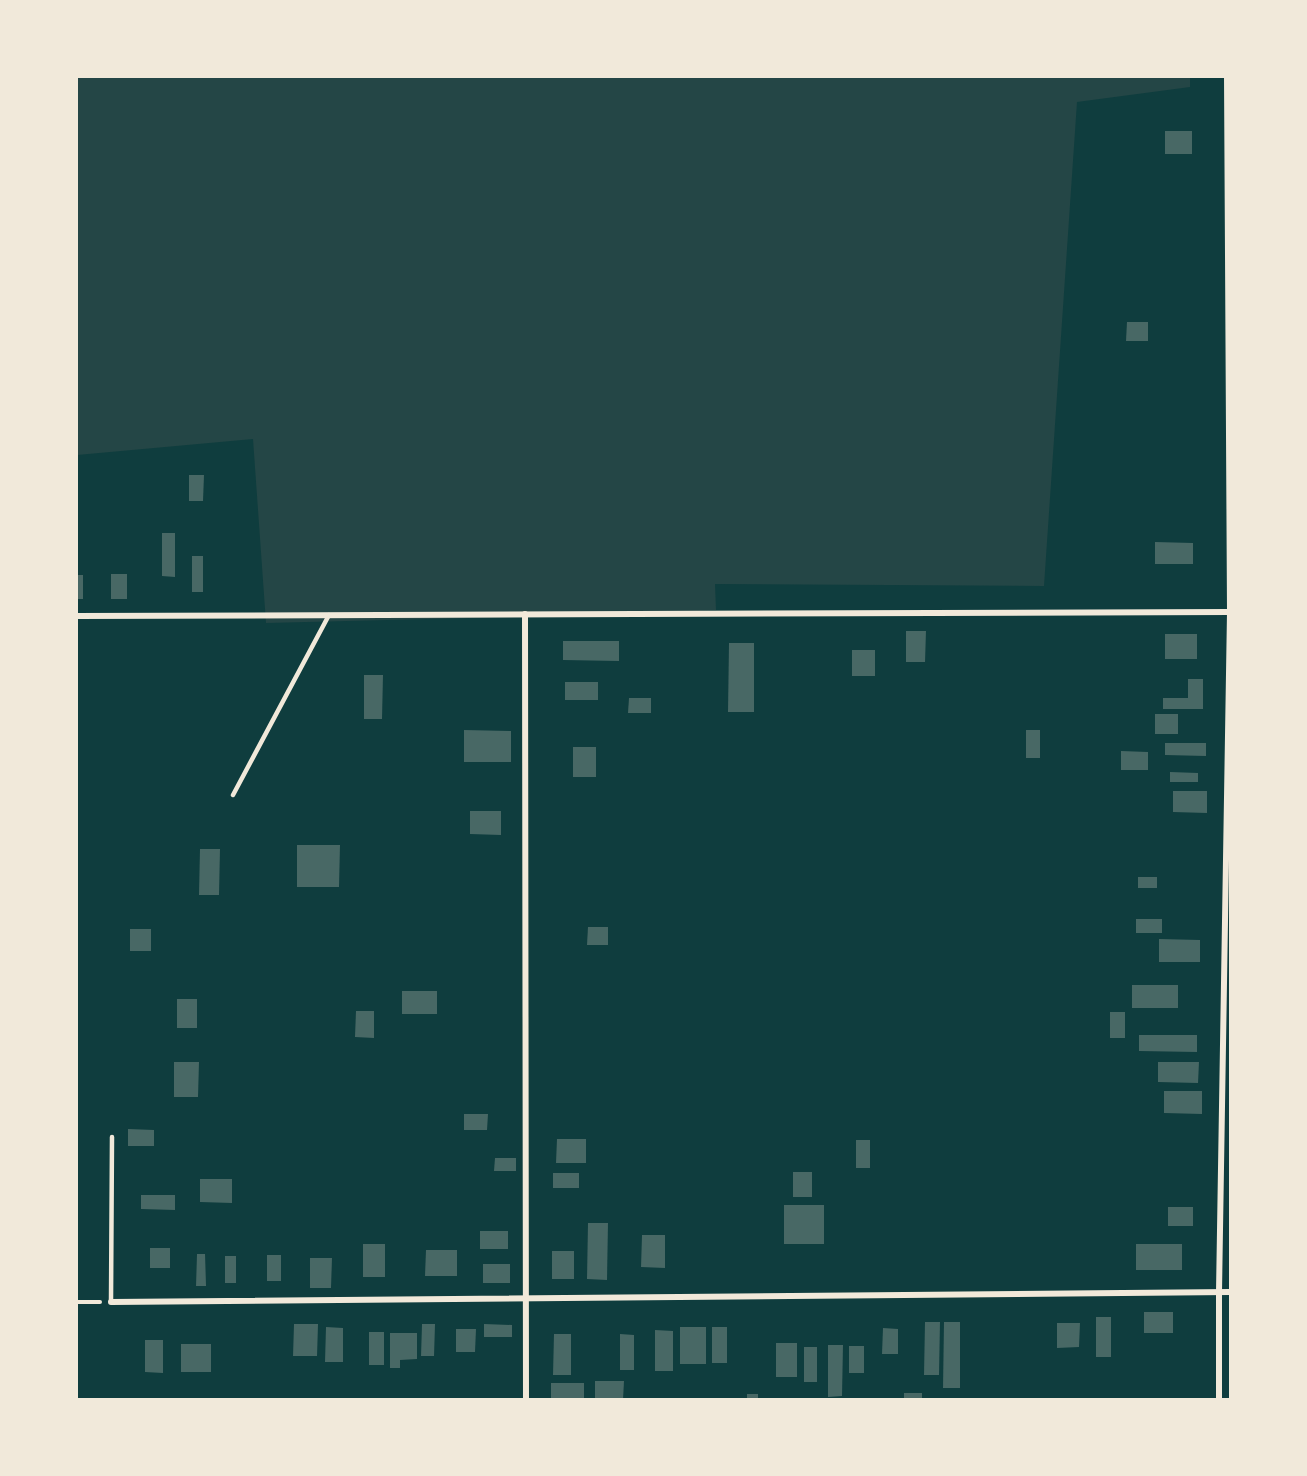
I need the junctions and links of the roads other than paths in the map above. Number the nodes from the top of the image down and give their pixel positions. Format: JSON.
{"nodes":[{"id":1,"x":1227,"y":76,"type":"edge"},
{"id":2,"x":1229,"y":101,"type":"edge"},
{"id":3,"x":1230,"y":612,"type":"edge"},
{"id":4,"x":525,"y":614,"type":"junction"},
{"id":5,"x":329,"y":615,"type":"junction"},
{"id":6,"x":76,"y":616,"type":"edge"},
{"id":7,"x":233,"y":795,"type":"dead end"},
{"id":8,"x":112,"y":1137,"type":"dead end"},
{"id":9,"x":1219,"y":1292,"type":"junction"},
{"id":10,"x":1230,"y":1292,"type":"edge"},
{"id":11,"x":525,"y":1297,"type":"junction"},
{"id":12,"x":111,"y":1302,"type":"joint"},
{"id":13,"x":526,"y":1400,"type":"edge"},
{"id":14,"x":1219,"y":1400,"type":"edge"}],
"edges":[{"from":1,"to":2,"type":"street"},
{"from":2,"to":3,"type":"street"},
{"from":3,"to":4,"type":"street"},
{"from":3,"to":9,"type":"street"},
{"from":4,"to":5,"type":"street"},
{"from":4,"to":11,"type":"street"},
{"from":5,"to":6,"type":"street"},
{"from":5,"to":7,"type":"lane"},
{"from":8,"to":12,"type":"lane"},
{"from":9,"to":10,"type":"street"},
{"from":9,"to":11,"type":"street"},
{"from":9,"to":14,"type":"street"},
{"from":11,"to":12,"type":"street"},
{"from":11,"to":13,"type":"street"}]}
